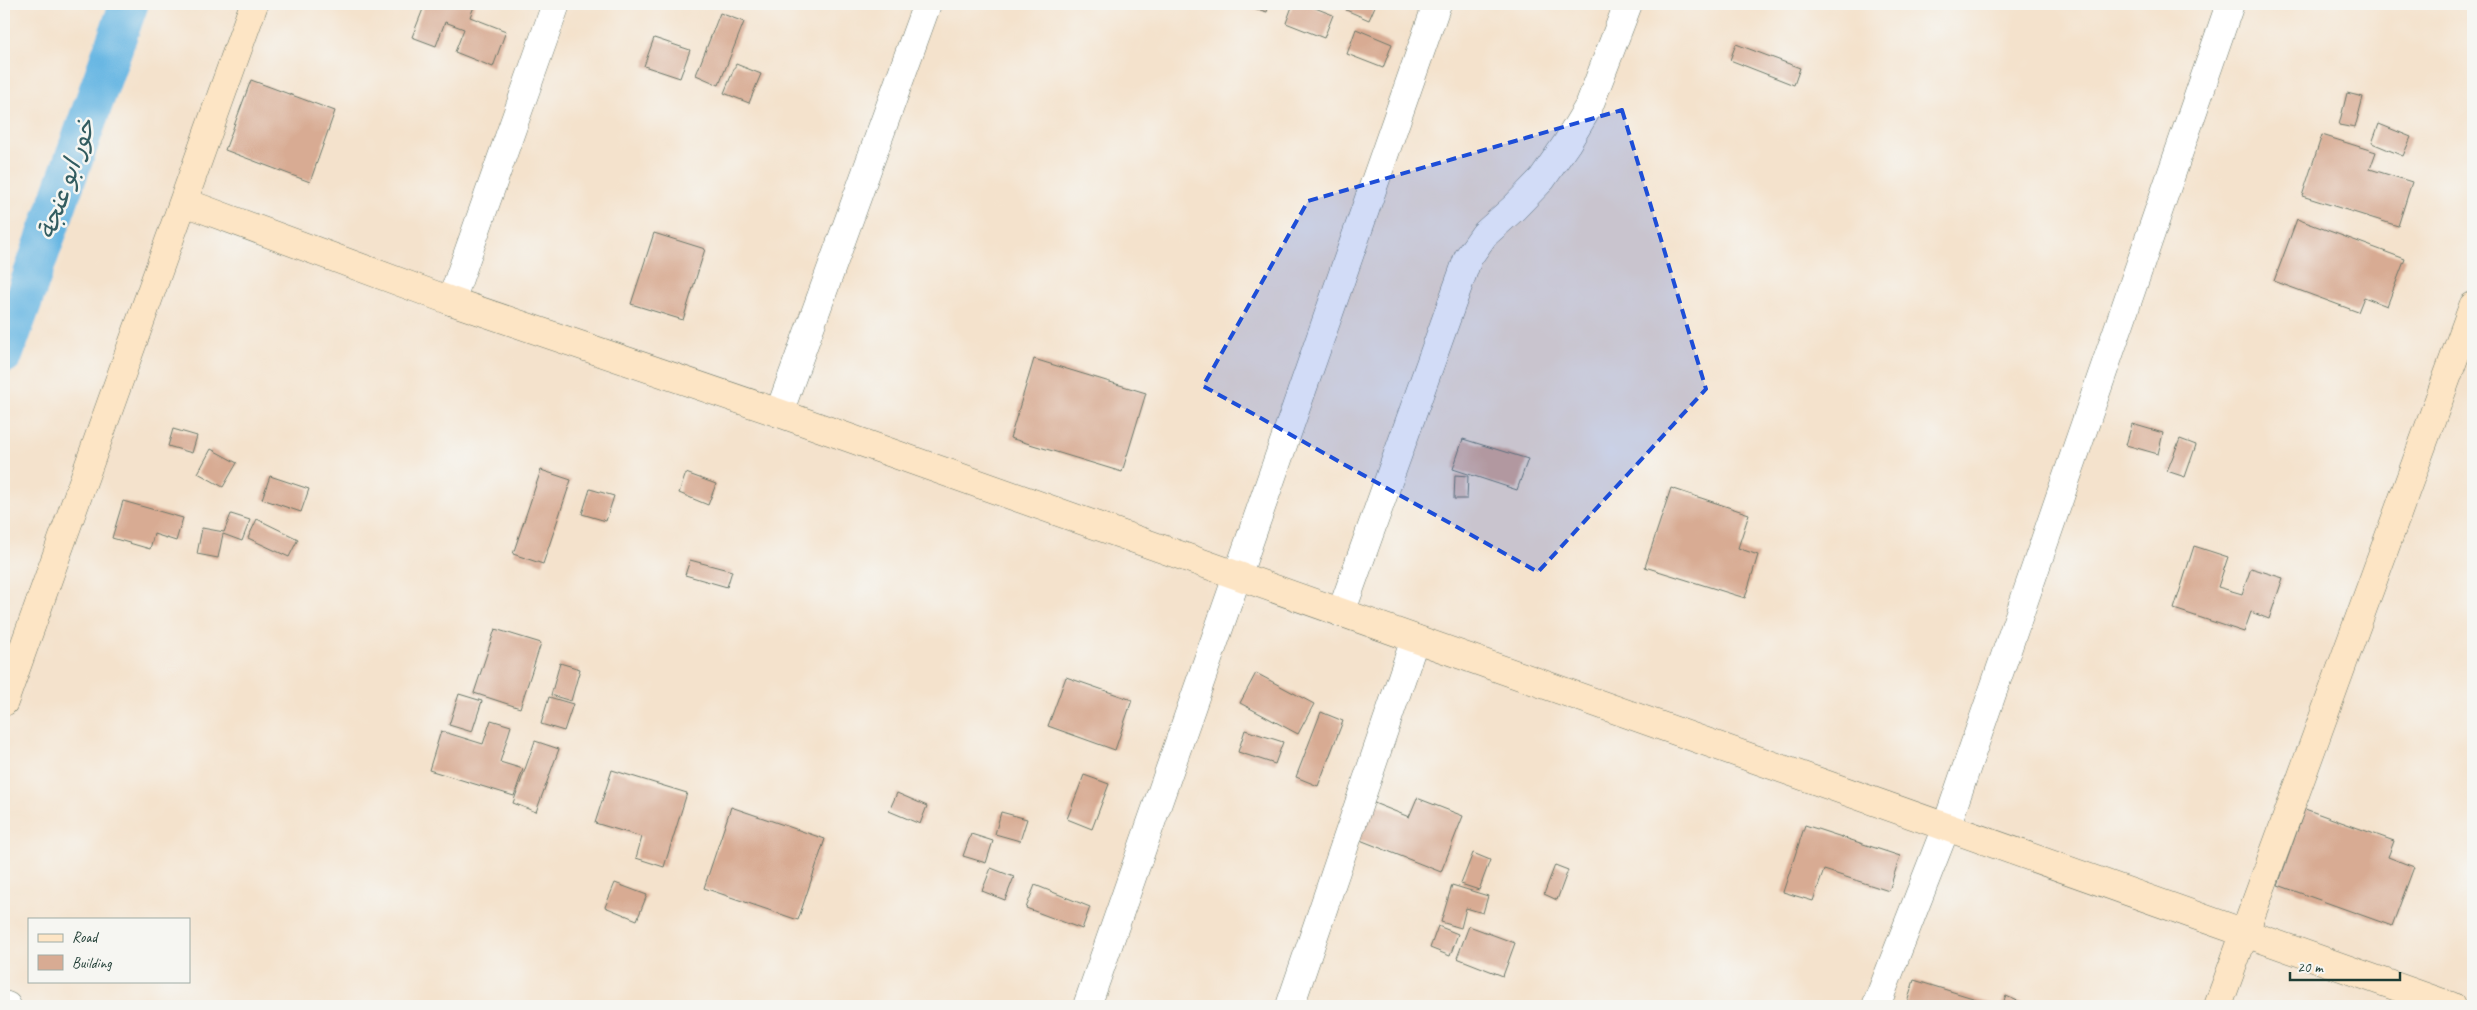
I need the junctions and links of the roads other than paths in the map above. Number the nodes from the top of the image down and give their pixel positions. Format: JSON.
{"nodes":[{"id":1,"x":254,"y":4,"type":"edge"},
{"id":2,"x":556,"y":4,"type":"edge"},
{"id":3,"x":927,"y":4,"type":"edge"},
{"id":4,"x":1437,"y":4,"type":"edge"},
{"id":5,"x":1628,"y":4,"type":"edge"},
{"id":6,"x":2230,"y":4,"type":"edge"},
{"id":7,"x":184,"y":202,"type":"junction"},
{"id":8,"x":450,"y":301,"type":"junction"},
{"id":9,"x":2473,"y":306,"type":"edge"},
{"id":10,"x":779,"y":413,"type":"junction"},
{"id":11,"x":1238,"y":576,"type":"junction"},
{"id":12,"x":1341,"y":613,"type":"junction"},
{"id":13,"x":1415,"y":639,"type":"junction"},
{"id":14,"x":4,"y":702,"type":"edge"},
{"id":15,"x":1946,"y":827,"type":"junction"},
{"id":16,"x":2244,"y":933,"type":"junction"},
{"id":17,"x":4,"y":1005,"type":"edge"},
{"id":18,"x":8,"y":1006,"type":"edge"},
{"id":19,"x":1087,"y":1006,"type":"edge"},
{"id":20,"x":1290,"y":1006,"type":"edge"},
{"id":21,"x":1876,"y":1006,"type":"edge"},
{"id":22,"x":2218,"y":1006,"type":"edge"},
{"id":23,"x":2450,"y":1006,"type":"edge"}],
"edges":[{"from":1,"to":7,"type":"street"},
{"from":2,"to":8,"type":"street"},
{"from":3,"to":10,"type":"street"},
{"from":4,"to":11,"type":"street"},
{"from":5,"to":12,"type":"street"},
{"from":6,"to":15,"type":"street"},
{"from":7,"to":8,"type":"street"},
{"from":7,"to":14,"type":"street"},
{"from":8,"to":10,"type":"street"},
{"from":9,"to":16,"type":"street"},
{"from":10,"to":11,"type":"street"},
{"from":11,"to":12,"type":"street"},
{"from":11,"to":19,"type":"street"},
{"from":12,"to":13,"type":"street"},
{"from":13,"to":15,"type":"street"},
{"from":13,"to":20,"type":"street"},
{"from":15,"to":16,"type":"street"},
{"from":15,"to":21,"type":"street"},
{"from":16,"to":22,"type":"street"},
{"from":16,"to":23,"type":"street"},
{"from":17,"to":18,"type":"street"}]}
